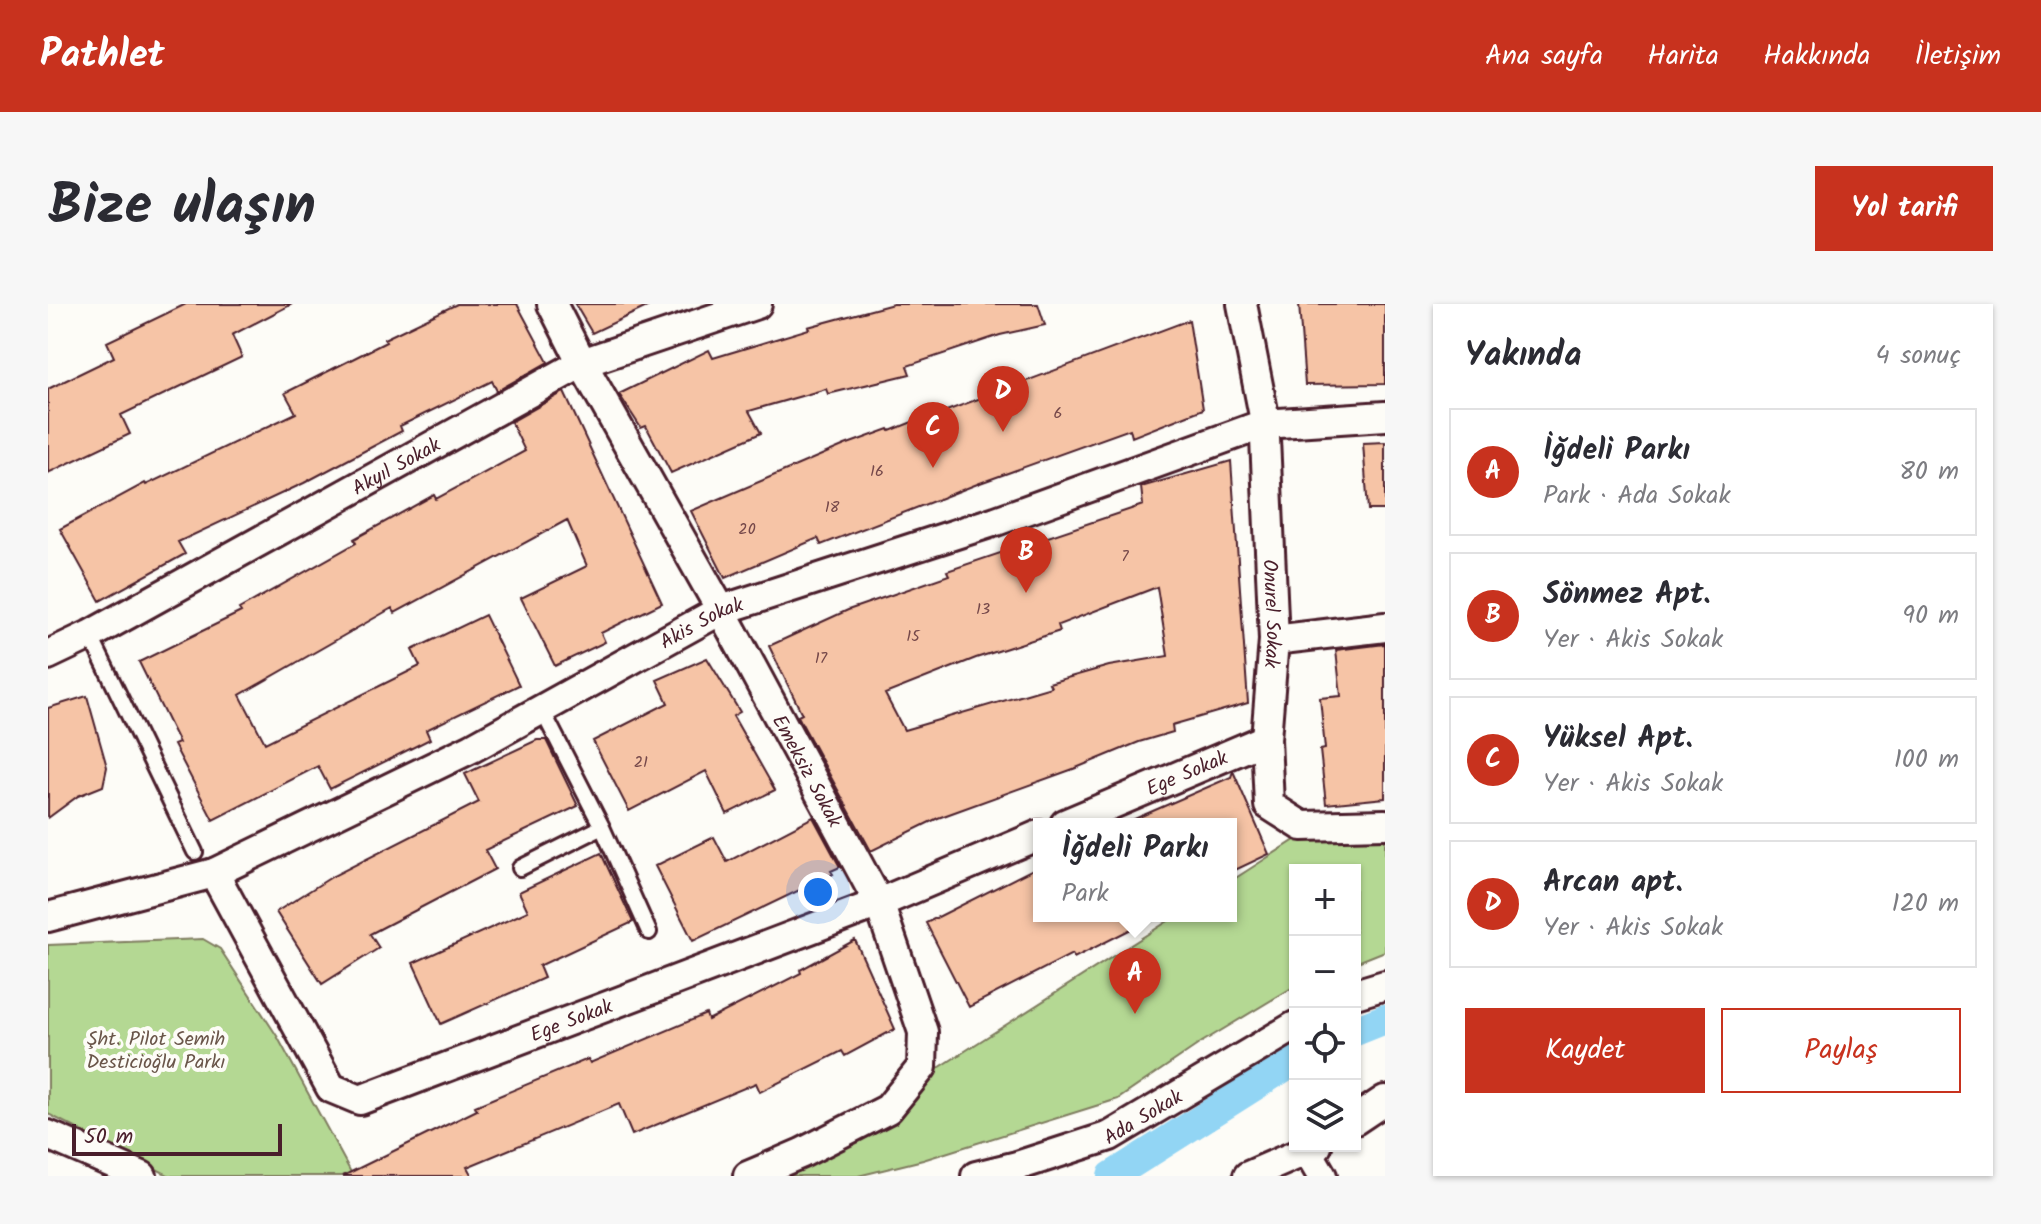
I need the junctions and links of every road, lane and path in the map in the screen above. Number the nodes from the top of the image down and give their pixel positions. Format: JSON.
{"nodes":[{"id":1,"x":552,"y":304,"type":"edge"},
{"id":2,"x":757,"y":304,"type":"edge"},
{"id":3,"x":1242,"y":304,"type":"edge"},
{"id":4,"x":582,"y":363,"type":"junction"},
{"id":5,"x":1385,"y":416,"type":"edge"},
{"id":6,"x":1264,"y":424,"type":"junction"},
{"id":7,"x":721,"y":610,"type":"junction"},
{"id":8,"x":1385,"y":627,"type":"edge"},
{"id":9,"x":90,"y":635,"type":"junction"},
{"id":10,"x":1274,"y":640,"type":"junction"},
{"id":11,"x":48,"y":655,"type":"edge"},
{"id":12,"x":541,"y":708,"type":"junction"},
{"id":13,"x":1266,"y":739,"type":"junction"},
{"id":14,"x":1079,"y":818,"type":"edge"},
{"id":15,"x":1385,"y":824,"type":"edge"},
{"id":16,"x":602,"y":827,"type":"junction"},
{"id":17,"x":1033,"y":838,"type":"edge"},
{"id":18,"x":195,"y":852,"type":"dead end"},
{"id":19,"x":520,"y":868,"type":"dead end"},
{"id":20,"x":214,"y":873,"type":"junction"},
{"id":21,"x":879,"y":903,"type":"junction"},
{"id":22,"x":48,"y":917,"type":"edge"},
{"id":23,"x":649,"y":932,"type":"dead end"},
{"id":24,"x":1385,"y":985,"type":"edge"},
{"id":25,"x":1361,"y":992,"type":"edge"},
{"id":26,"x":1289,"y":1030,"type":"edge"},
{"id":27,"x":1385,"y":1100,"type":"edge"},
{"id":28,"x":1361,"y":1116,"type":"edge"},
{"id":29,"x":48,"y":1135,"type":"edge"},
{"id":30,"x":1315,"y":1158,"type":"edge"},
{"id":31,"x":142,"y":1176,"type":"edge"},
{"id":32,"x":748,"y":1176,"type":"edge"},
{"id":33,"x":976,"y":1176,"type":"edge"},
{"id":34,"x":1248,"y":1176,"type":"edge"}],
"edges":[{"from":1,"to":4,"type":"street","name":"Emeksiz Sokak"},
{"from":2,"to":4,"type":"street","name":"Akyıl Sokak"},
{"from":3,"to":6,"type":"street","name":"Onurel Sokak"},
{"from":4,"to":7,"type":"street","name":"Emeksiz Sokak"},
{"from":4,"to":9,"type":"street","name":"Akyıl Sokak"},
{"from":5,"to":6,"type":"street","name":"Akis Sokak"},
{"from":6,"to":7,"type":"street","name":"Akis Sokak"},
{"from":6,"to":10,"type":"street","name":"Onurel Sokak"},
{"from":7,"to":12,"type":"street","name":"Akis Sokak"},
{"from":7,"to":21,"type":"street","name":"Emeksiz Sokak"},
{"from":8,"to":10,"type":"street"},
{"from":9,"to":11,"type":"street","name":"Akyıl Sokak"},
{"from":9,"to":18,"type":"lane"},
{"from":10,"to":13,"type":"street","name":"Onurel Sokak"},
{"from":12,"to":16,"type":"lane"},
{"from":12,"to":20,"type":"street","name":"Akis Sokak"},
{"from":13,"to":14,"type":"street","name":"Ege Sokak"},
{"from":13,"to":15,"type":"street","name":"Onurel Sokak"},
{"from":16,"to":19,"type":"lane"},
{"from":16,"to":23,"type":"lane"},
{"from":17,"to":21,"type":"street","name":"Ege Sokak"},
{"from":20,"to":21,"type":"street","name":"Ege Sokak"},
{"from":20,"to":22,"type":"street","name":"Akis Sokak"},
{"from":21,"to":32,"type":"street","name":"Emeksiz Sokak"},
{"from":24,"to":25,"type":"street"},
{"from":26,"to":33,"type":"street","name":"Ada Sokak"},
{"from":27,"to":28,"type":"street"},
{"from":29,"to":31,"type":"street"},
{"from":30,"to":34,"type":"street"}]}
